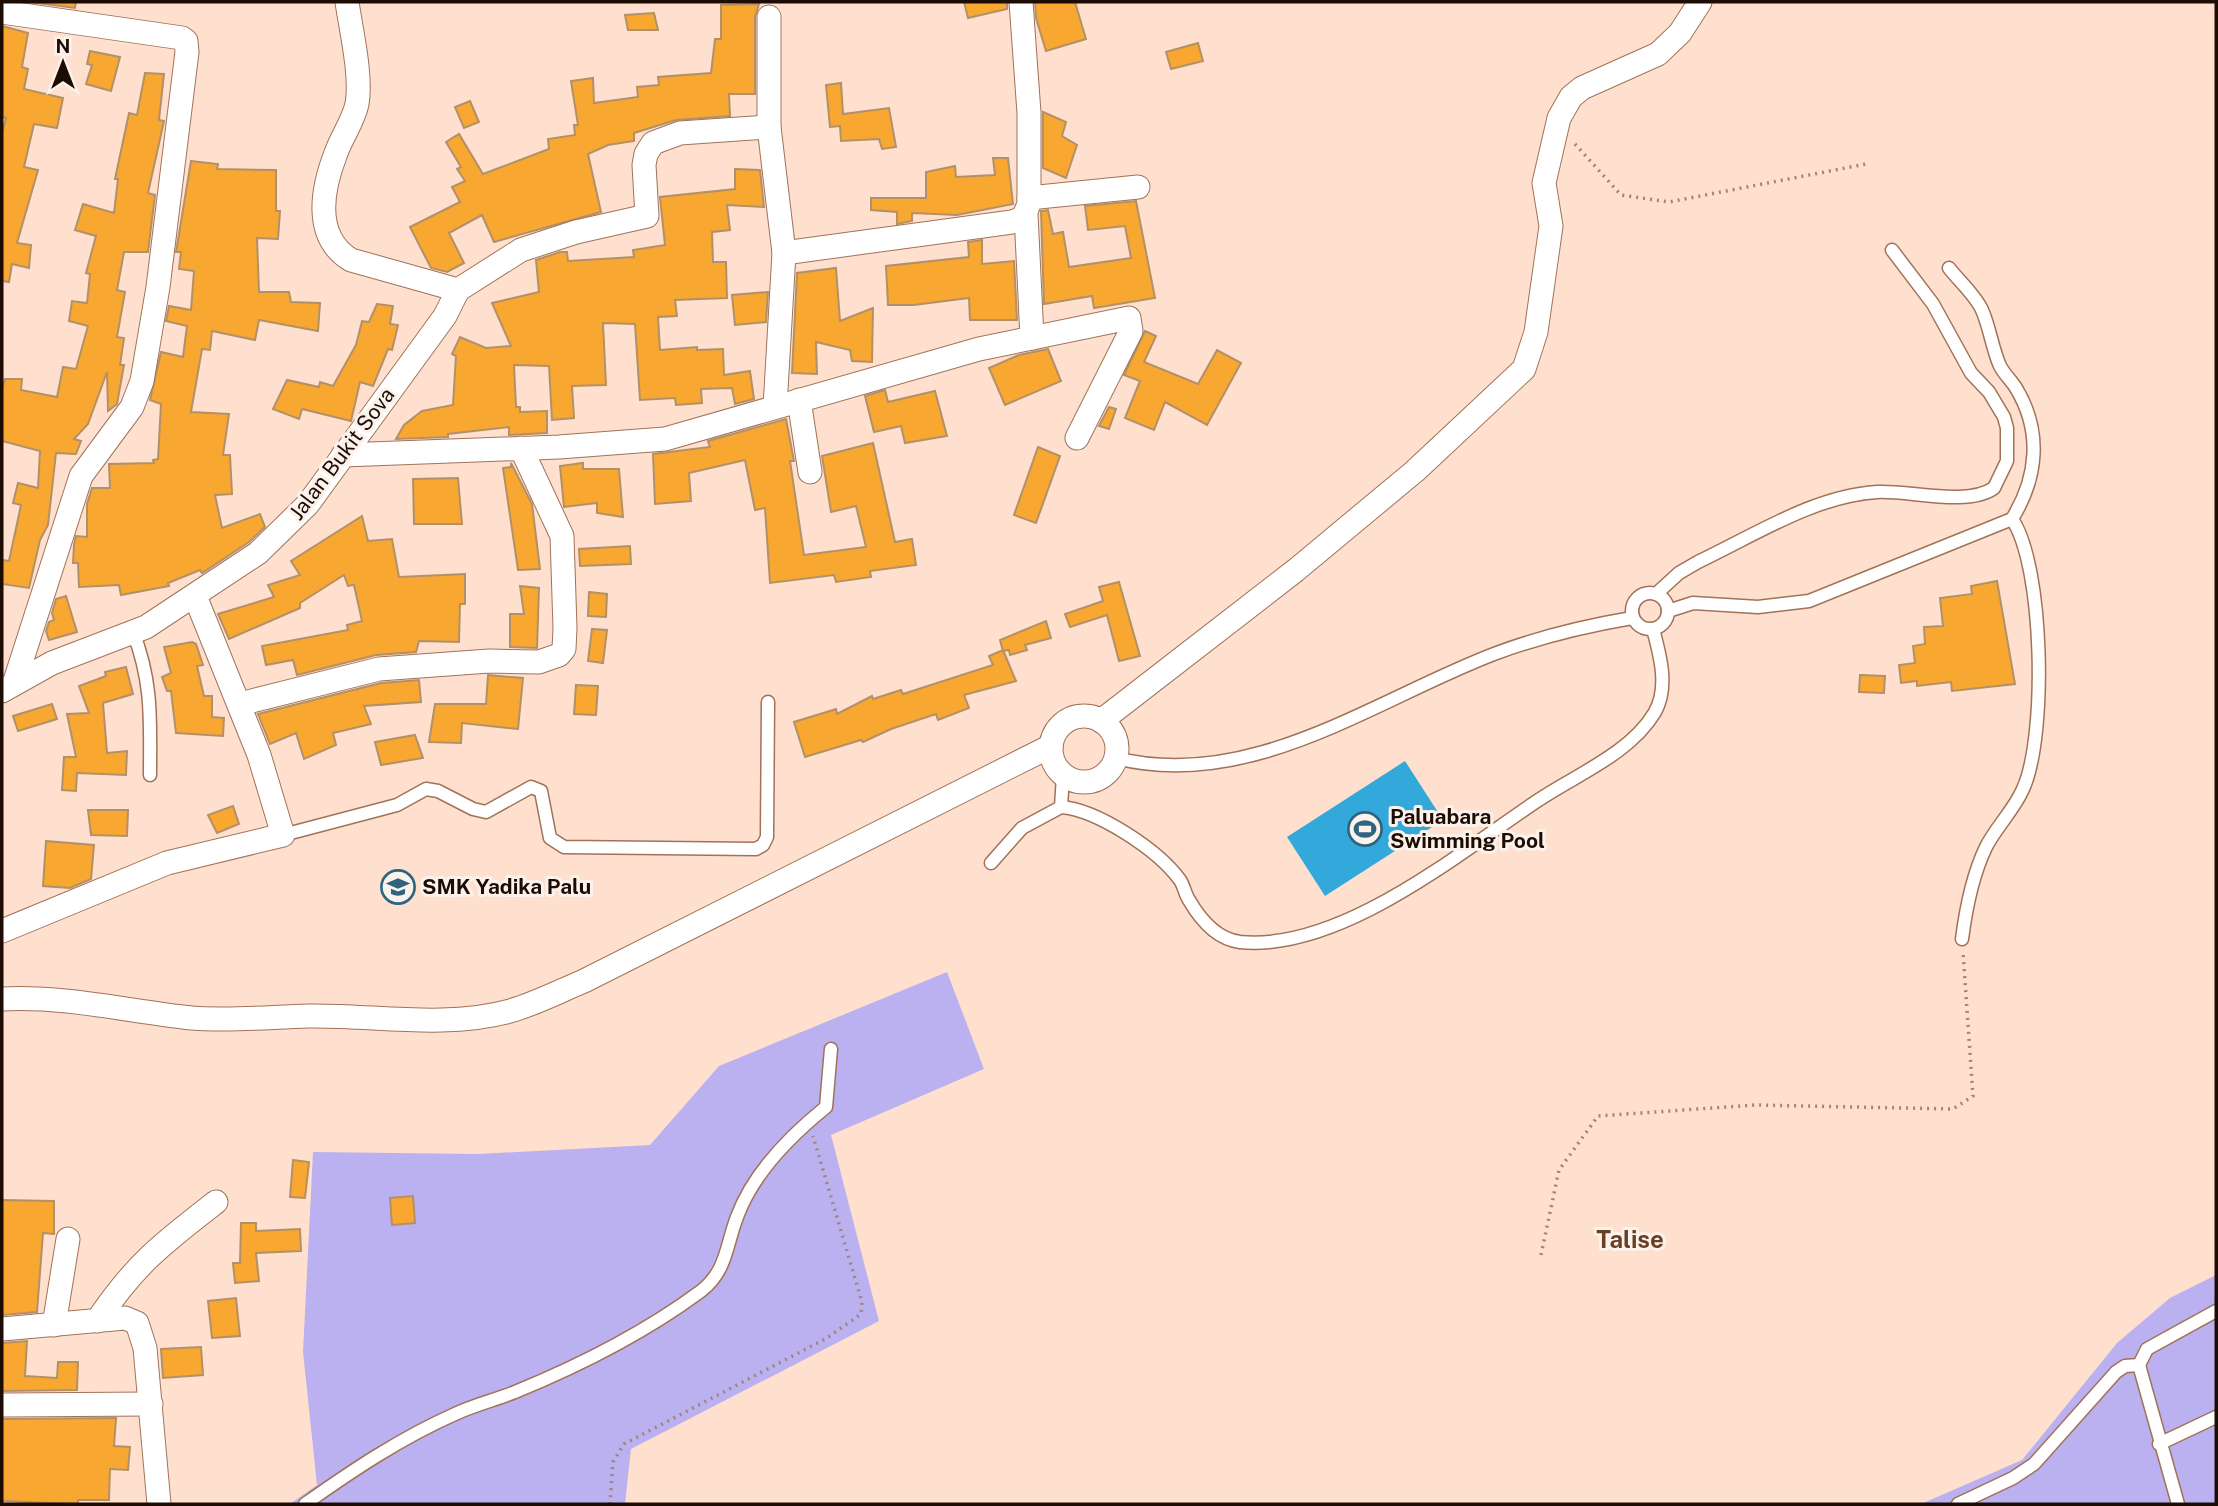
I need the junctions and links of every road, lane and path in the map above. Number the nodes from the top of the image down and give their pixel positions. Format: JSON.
{"nodes":[{"id":1,"x":347,"y":2,"type":"edge"},
{"id":2,"x":1021,"y":2,"type":"edge"},
{"id":3,"x":1700,"y":2,"type":"edge"},
{"id":4,"x":2,"y":12,"type":"edge"},
{"id":5,"x":769,"y":17,"type":"dead end"},
{"id":6,"x":1559,"y":118,"type":"junction"},
{"id":7,"x":769,"y":127,"type":"junction"},
{"id":8,"x":1866,"y":164,"type":"dead end"},
{"id":9,"x":1138,"y":187,"type":"dead end"},
{"id":10,"x":1027,"y":206,"type":"junction"},
{"id":11,"x":1892,"y":250,"type":"dead end"},
{"id":12,"x":784,"y":253,"type":"junction"},
{"id":13,"x":1949,"y":268,"type":"dead end"},
{"id":14,"x":458,"y":290,"type":"junction"},
{"id":15,"x":1032,"y":338,"type":"junction"},
{"id":16,"x":799,"y":400,"type":"junction"},
{"id":17,"x":775,"y":407,"type":"junction"},
{"id":18,"x":1077,"y":438,"type":"dead end"},
{"id":19,"x":521,"y":448,"type":"junction"},
{"id":20,"x":343,"y":455,"type":"junction"},
{"id":21,"x":810,"y":472,"type":"dead end"},
{"id":22,"x":2012,"y":519,"type":"junction"},
{"id":23,"x":1656,"y":594,"type":"junction"},
{"id":24,"x":195,"y":596,"type":"junction"},
{"id":25,"x":1668,"y":611,"type":"junction"},
{"id":26,"x":1633,"y":618,"type":"junction"},
{"id":27,"x":1653,"y":629,"type":"junction"},
{"id":28,"x":133,"y":632,"type":"junction"},
{"id":29,"x":8,"y":686,"type":"edge"},
{"id":30,"x":768,"y":702,"type":"dead end"},
{"id":31,"x":240,"y":704,"type":"junction"},
{"id":32,"x":1101,"y":721,"type":"junction"},
{"id":33,"x":1051,"y":746,"type":"junction"},
{"id":34,"x":1116,"y":758,"type":"junction"},
{"id":35,"x":150,"y":775,"type":"dead end"},
{"id":36,"x":1063,"y":775,"type":"junction"},
{"id":37,"x":1060,"y":807,"type":"junction"},
{"id":38,"x":283,"y":835,"type":"junction"},
{"id":39,"x":990,"y":863,"type":"dead end"},
{"id":40,"x":2,"y":931,"type":"edge"},
{"id":41,"x":1962,"y":939,"type":"joint"},
{"id":42,"x":2,"y":999,"type":"edge"},
{"id":43,"x":831,"y":1048,"type":"dead end"},
{"id":44,"x":809,"y":1121,"type":"junction"},
{"id":45,"x":216,"y":1202,"type":"dead end"},
{"id":46,"x":68,"y":1239,"type":"dead end"},
{"id":47,"x":1541,"y":1255,"type":"dead end"},
{"id":48,"x":2216,"y":1311,"type":"edge"},
{"id":49,"x":97,"y":1321,"type":"junction"},
{"id":50,"x":54,"y":1325,"type":"junction"},
{"id":51,"x":2,"y":1329,"type":"edge"},
{"id":52,"x":2139,"y":1365,"type":"junction"},
{"id":53,"x":151,"y":1404,"type":"junction"},
{"id":54,"x":2,"y":1405,"type":"edge"},
{"id":55,"x":2216,"y":1417,"type":"edge"},
{"id":56,"x":2159,"y":1444,"type":"junction"},
{"id":57,"x":159,"y":1504,"type":"edge"},
{"id":58,"x":305,"y":1504,"type":"edge"},
{"id":59,"x":610,"y":1504,"type":"edge"},
{"id":60,"x":1958,"y":1504,"type":"edge"},
{"id":61,"x":2178,"y":1504,"type":"edge"}],
"edges":[{"from":1,"to":14,"type":"street"},
{"from":2,"to":10,"type":"street"},
{"from":3,"to":6,"type":"street"},
{"from":4,"to":29,"type":"street","name":"Jalan Bukit Sova"},
{"from":5,"to":7,"type":"street"},
{"from":6,"to":8,"type":"path"},
{"from":6,"to":32,"type":"street"},
{"from":7,"to":12,"type":"street"},
{"from":7,"to":14,"type":"street","name":"Jalan Bukit Sova"},
{"from":9,"to":10,"type":"street"},
{"from":10,"to":12,"type":"street"},
{"from":10,"to":15,"type":"street"},
{"from":11,"to":23,"type":"lane"},
{"from":12,"to":17,"type":"street"},
{"from":13,"to":22,"type":"lane"},
{"from":14,"to":20,"type":"street","name":"Jalan Bukit Sova"},
{"from":15,"to":16,"type":"street"},
{"from":15,"to":18,"type":"street"},
{"from":16,"to":17,"type":"street"},
{"from":16,"to":21,"type":"street"},
{"from":17,"to":19,"type":"street"},
{"from":19,"to":20,"type":"street"},
{"from":19,"to":31,"type":"street"},
{"from":20,"to":24,"type":"street","name":"Jalan Bukit Sova"},
{"from":22,"to":25,"type":"lane"},
{"from":22,"to":41,"type":"lane"},
{"from":23,"to":25,"type":"lane"},
{"from":23,"to":26,"type":"lane"},
{"from":24,"to":28,"type":"street","name":"Jalan Bukit Sova"},
{"from":24,"to":31,"type":"street"},
{"from":25,"to":27,"type":"lane"},
{"from":26,"to":27,"type":"lane"},
{"from":26,"to":34,"type":"lane"},
{"from":27,"to":37,"type":"lane"},
{"from":28,"to":29,"type":"street","name":"Jalan Bukit Sova"},
{"from":28,"to":35,"type":"lane"},
{"from":30,"to":38,"type":"lane"},
{"from":31,"to":38,"type":"street"},
{"from":32,"to":33,"type":"street"},
{"from":32,"to":34,"type":"street"},
{"from":33,"to":36,"type":"street"},
{"from":33,"to":42,"type":"street"},
{"from":34,"to":36,"type":"street"},
{"from":36,"to":37,"type":"lane"},
{"from":37,"to":39,"type":"lane"},
{"from":38,"to":40,"type":"street"},
{"from":41,"to":47,"type":"path"},
{"from":43,"to":44,"type":"lane"},
{"from":44,"to":58,"type":"lane"},
{"from":44,"to":59,"type":"path"},
{"from":45,"to":49,"type":"street"},
{"from":46,"to":50,"type":"street"},
{"from":48,"to":52,"type":"lane"},
{"from":49,"to":50,"type":"street"},
{"from":49,"to":53,"type":"street"},
{"from":50,"to":51,"type":"street"},
{"from":52,"to":56,"type":"lane"},
{"from":52,"to":60,"type":"lane"},
{"from":53,"to":54,"type":"street"},
{"from":53,"to":57,"type":"street"},
{"from":55,"to":56,"type":"lane"},
{"from":56,"to":61,"type":"lane"}]}
